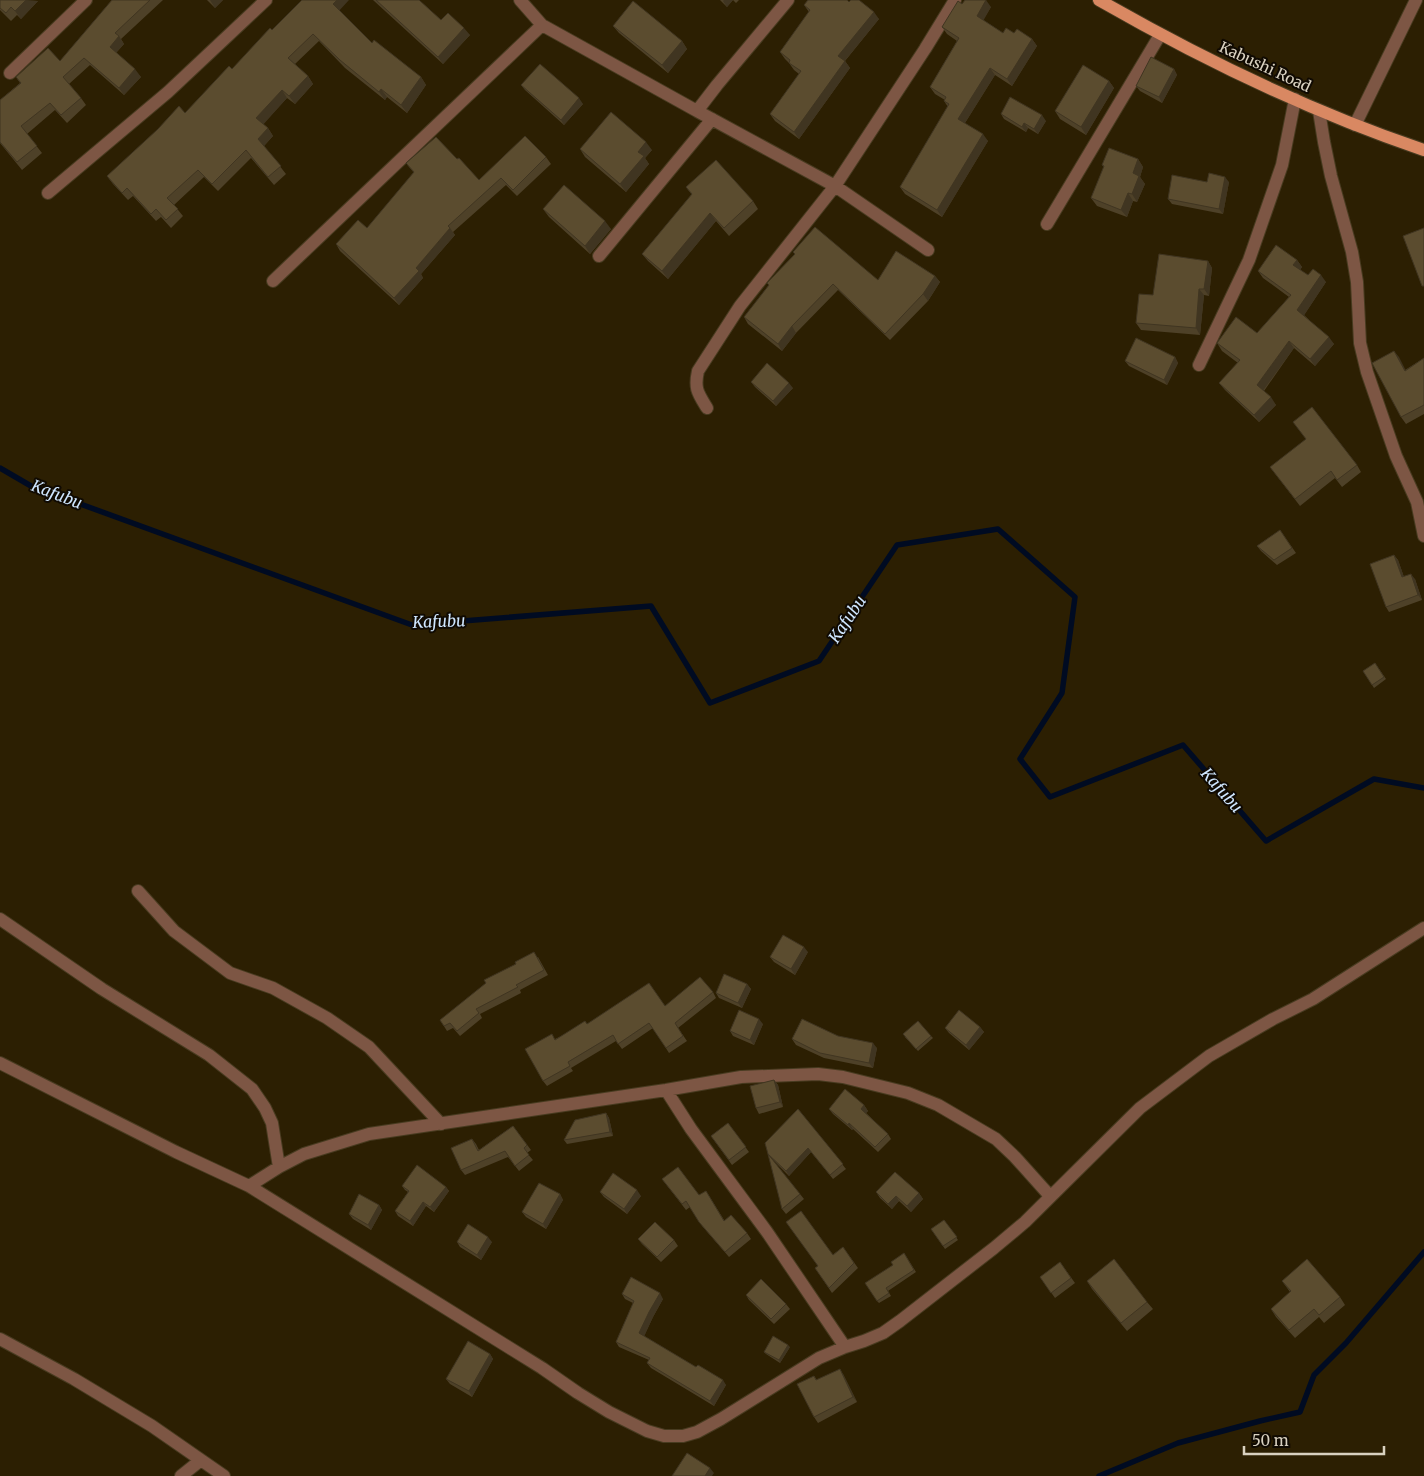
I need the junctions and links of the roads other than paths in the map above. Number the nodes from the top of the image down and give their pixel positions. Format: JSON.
{"nodes":[{"id":1,"x":86,"y":0,"type":"edge"},
{"id":2,"x":266,"y":0,"type":"edge"},
{"id":3,"x":520,"y":0,"type":"edge"},
{"id":4,"x":788,"y":0,"type":"edge"},
{"id":5,"x":954,"y":0,"type":"edge"},
{"id":6,"x":1099,"y":0,"type":"edge"},
{"id":7,"x":1416,"y":0,"type":"edge"},
{"id":8,"x":542,"y":24,"type":"junction"},
{"id":9,"x":1160,"y":34,"type":"junction"},
{"id":10,"x":10,"y":73,"type":"dead end"},
{"id":11,"x":1295,"y":100,"type":"junction"},
{"id":12,"x":697,"y":111,"type":"junction"},
{"id":13,"x":1320,"y":111,"type":"junction"},
{"id":14,"x":712,"y":119,"type":"junction"},
{"id":15,"x":1355,"y":125,"type":"junction"},
{"id":16,"x":1424,"y":150,"type":"edge"},
{"id":17,"x":835,"y":186,"type":"junction"},
{"id":18,"x":48,"y":193,"type":"dead end"},
{"id":19,"x":1047,"y":224,"type":"dead end"},
{"id":20,"x":928,"y":250,"type":"dead end"},
{"id":21,"x":599,"y":256,"type":"dead end"},
{"id":22,"x":274,"y":281,"type":"dead end"},
{"id":23,"x":1199,"y":365,"type":"dead end"},
{"id":24,"x":707,"y":408,"type":"dead end"},
{"id":25,"x":1424,"y":536,"type":"edge"},
{"id":26,"x":138,"y":891,"type":"dead end"},
{"id":27,"x":0,"y":919,"type":"edge"},
{"id":28,"x":1424,"y":928,"type":"edge"},
{"id":29,"x":0,"y":1063,"type":"edge"},
{"id":30,"x":666,"y":1090,"type":"junction"},
{"id":31,"x":441,"y":1124,"type":"junction"},
{"id":32,"x":279,"y":1167,"type":"junction"},
{"id":33,"x":249,"y":1186,"type":"junction"},
{"id":34,"x":1050,"y":1196,"type":"junction"},
{"id":35,"x":0,"y":1339,"type":"edge"},
{"id":36,"x":846,"y":1347,"type":"junction"},
{"id":37,"x":201,"y":1460,"type":"junction"},
{"id":38,"x":181,"y":1476,"type":"edge"},
{"id":39,"x":224,"y":1476,"type":"edge"}],
"edges":[{"from":1,"to":10,"type":"street"},
{"from":2,"to":18,"type":"street"},
{"from":3,"to":8,"type":"street"},
{"from":4,"to":12,"type":"street"},
{"from":5,"to":17,"type":"street"},
{"from":6,"to":9,"type":"main road","name":"Kabushi Road"},
{"from":7,"to":15,"type":"street"},
{"from":8,"to":12,"type":"street"},
{"from":8,"to":22,"type":"street"},
{"from":9,"to":11,"type":"main road","name":"Kabushi Road"},
{"from":9,"to":19,"type":"street"},
{"from":11,"to":13,"type":"main road","name":"Kabushi Road"},
{"from":11,"to":23,"type":"street"},
{"from":12,"to":14,"type":"street"},
{"from":13,"to":15,"type":"main road","name":"Kabushi Road"},
{"from":13,"to":25,"type":"street"},
{"from":14,"to":17,"type":"street"},
{"from":14,"to":21,"type":"street"},
{"from":15,"to":16,"type":"main road","name":"Kabushi Road"},
{"from":17,"to":20,"type":"street"},
{"from":17,"to":24,"type":"street"},
{"from":26,"to":31,"type":"street"},
{"from":27,"to":32,"type":"street"},
{"from":28,"to":34,"type":"street"},
{"from":29,"to":33,"type":"street"},
{"from":30,"to":31,"type":"street"},
{"from":30,"to":34,"type":"street"},
{"from":30,"to":36,"type":"street"},
{"from":31,"to":32,"type":"street"},
{"from":32,"to":33,"type":"street"},
{"from":33,"to":36,"type":"street"},
{"from":34,"to":36,"type":"street"},
{"from":35,"to":37,"type":"street"},
{"from":37,"to":38,"type":"street"},
{"from":37,"to":39,"type":"street"}]}
